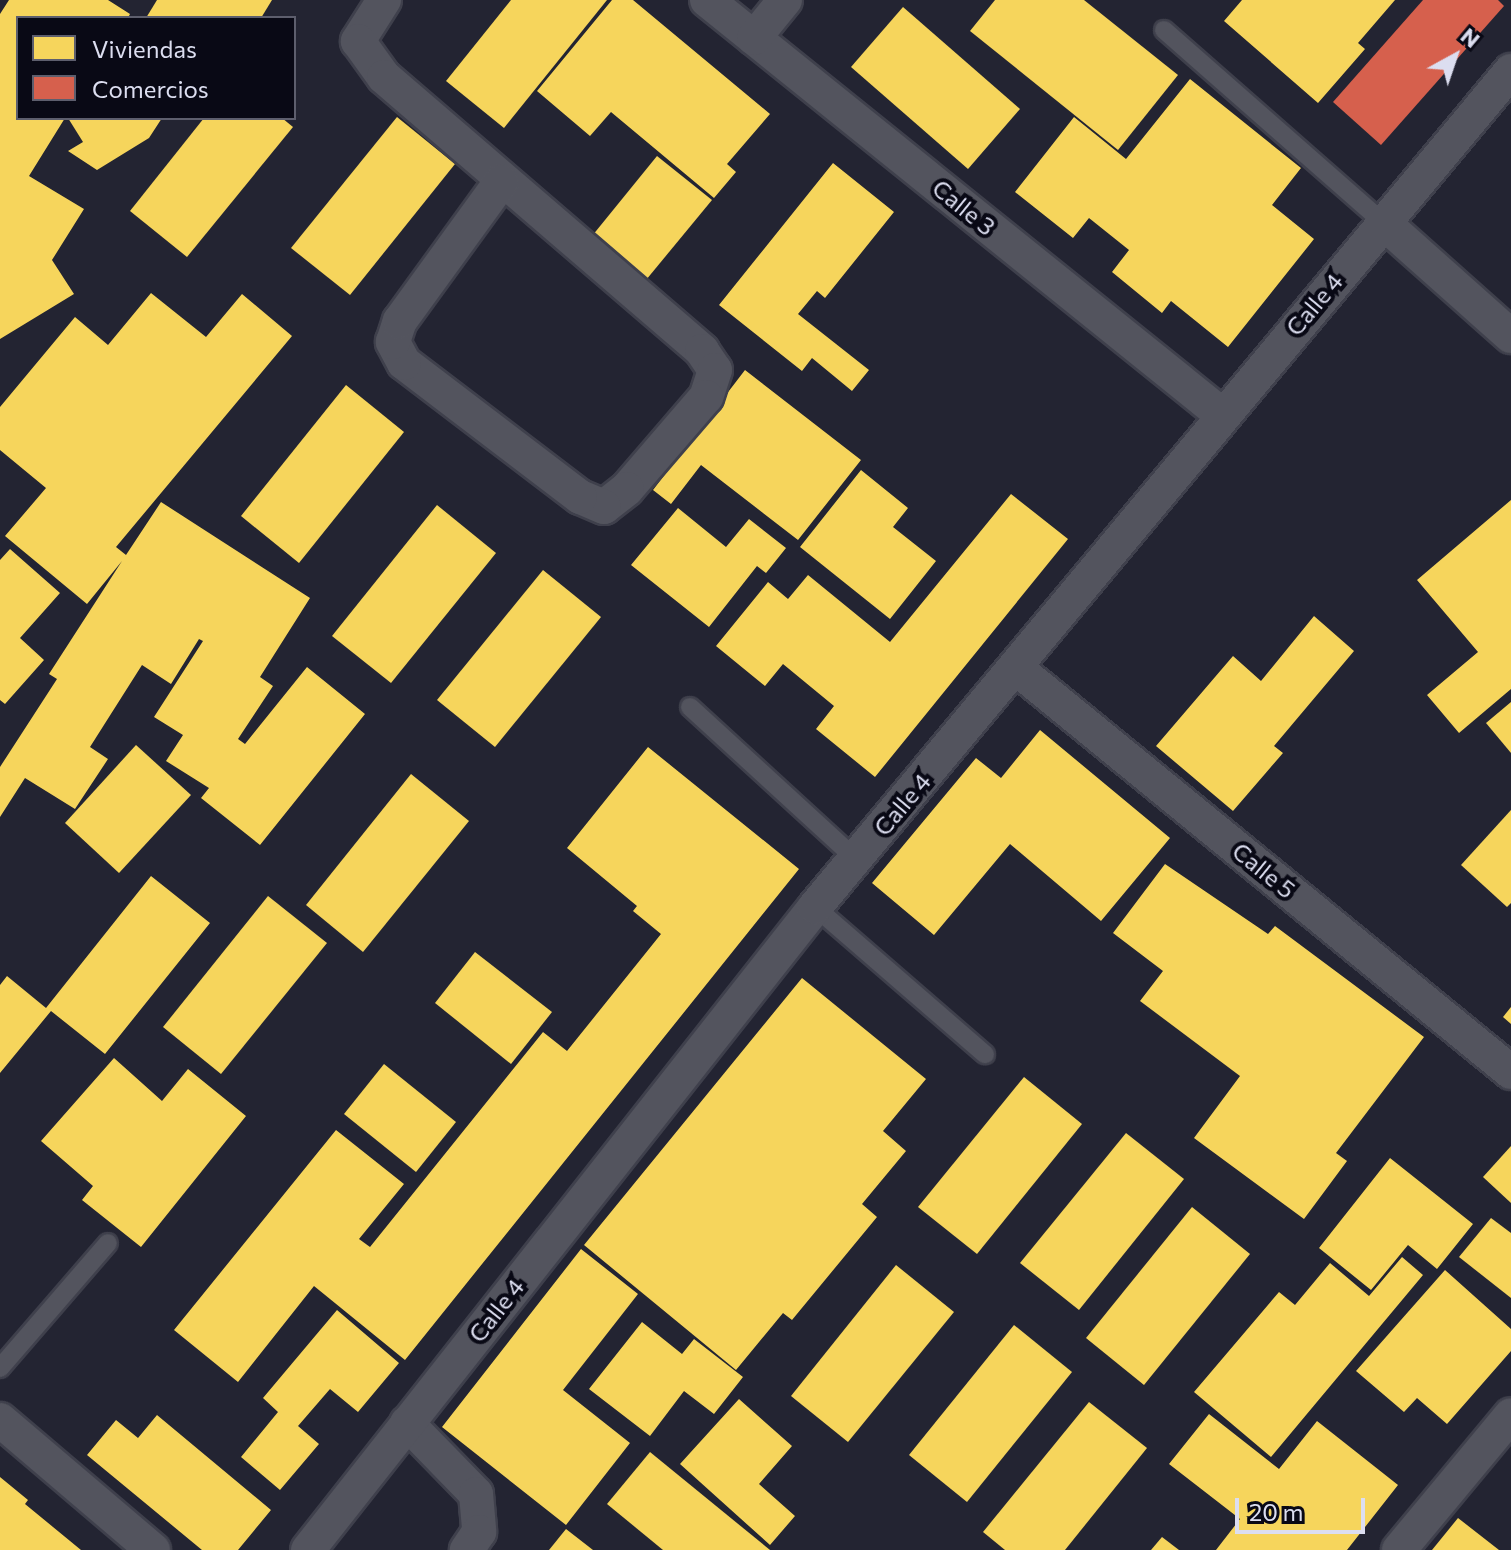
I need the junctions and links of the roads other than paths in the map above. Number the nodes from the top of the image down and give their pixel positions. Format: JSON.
{"nodes":[{"id":1,"x":384,"y":0,"type":"edge"},
{"id":2,"x":707,"y":0,"type":"edge"},
{"id":3,"x":785,"y":0,"type":"edge"},
{"id":4,"x":1164,"y":30,"type":"dead end"},
{"id":5,"x":754,"y":38,"type":"junction"},
{"id":6,"x":1511,"y":71,"type":"edge"},
{"id":7,"x":501,"y":182,"type":"junction"},
{"id":8,"x":1384,"y":223,"type":"junction"},
{"id":9,"x":1511,"y":336,"type":"edge"},
{"id":10,"x":1221,"y":414,"type":"junction"},
{"id":11,"x":1016,"y":668,"type":"junction"},
{"id":12,"x":690,"y":707,"type":"dead end"},
{"id":13,"x":856,"y":859,"type":"junction"},
{"id":14,"x":815,"y":907,"type":"junction"},
{"id":15,"x":985,"y":1054,"type":"dead end"},
{"id":16,"x":1511,"y":1072,"type":"edge"},
{"id":17,"x":108,"y":1243,"type":"dead end"},
{"id":18,"x":0,"y":1368,"type":"edge"},
{"id":19,"x":1511,"y":1415,"type":"edge"},
{"id":20,"x":0,"y":1420,"type":"edge"},
{"id":21,"x":407,"y":1423,"type":"junction"},
{"id":22,"x":153,"y":1550,"type":"edge"},
{"id":23,"x":308,"y":1550,"type":"edge"},
{"id":24,"x":467,"y":1550,"type":"edge"},
{"id":25,"x":1399,"y":1550,"type":"edge"}],
"edges":[{"from":1,"to":7,"type":"street"},
{"from":2,"to":5,"type":"street","name":"Calle 3"},
{"from":3,"to":5,"type":"street"},
{"from":4,"to":8,"type":"lane"},
{"from":5,"to":10,"type":"street","name":"Calle 3"},
{"from":6,"to":8,"type":"street","name":"Calle 4"},
{"from":7,"to":7,"type":"street"},
{"from":8,"to":9,"type":"street"},
{"from":8,"to":10,"type":"street","name":"Calle 4"},
{"from":10,"to":11,"type":"street","name":"Calle 4"},
{"from":11,"to":13,"type":"street","name":"Calle 4"},
{"from":11,"to":16,"type":"street","name":"Calle 5"},
{"from":12,"to":13,"type":"lane"},
{"from":13,"to":14,"type":"street","name":"Calle 4"},
{"from":14,"to":15,"type":"lane"},
{"from":14,"to":21,"type":"street","name":"Calle 4"},
{"from":17,"to":18,"type":"lane"},
{"from":19,"to":25,"type":"street"},
{"from":20,"to":22,"type":"street"},
{"from":21,"to":23,"type":"street","name":"Calle 4"},
{"from":21,"to":24,"type":"street"}]}
